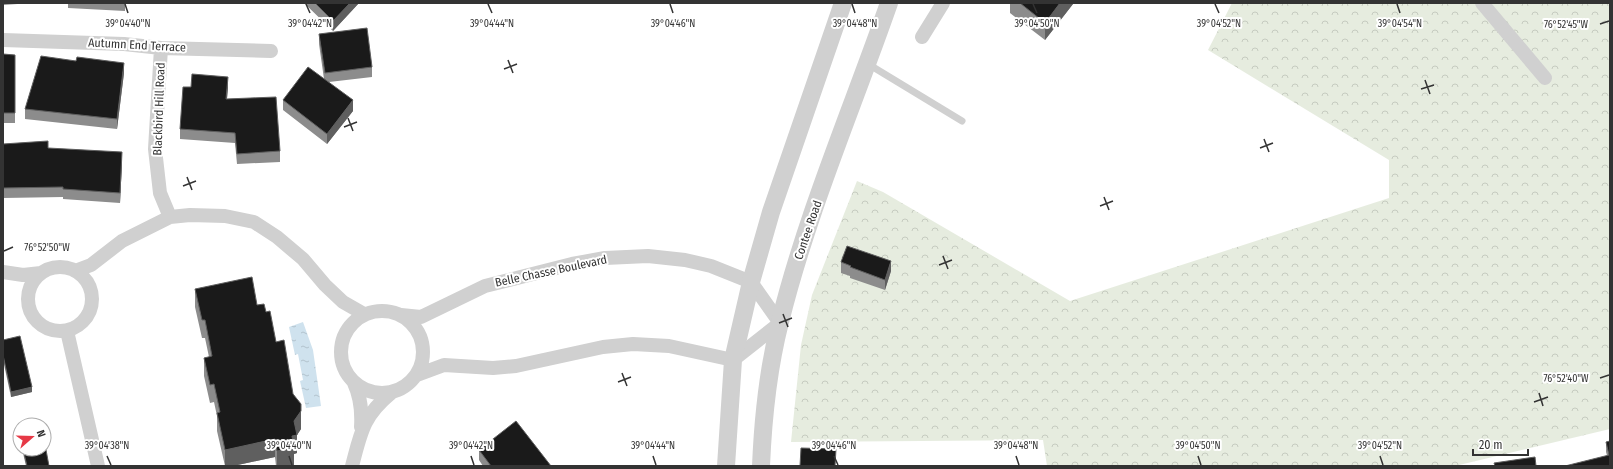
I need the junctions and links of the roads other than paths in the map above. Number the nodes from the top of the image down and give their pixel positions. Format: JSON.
{"nodes":[{"id":1,"x":843,"y":3,"type":"edge"},
{"id":2,"x":889,"y":3,"type":"edge"},
{"id":3,"x":943,"y":3,"type":"edge"},
{"id":4,"x":1482,"y":3,"type":"edge"},
{"id":5,"x":922,"y":37,"type":"dead end"},
{"id":6,"x":3,"y":40,"type":"edge"},
{"id":7,"x":161,"y":48,"type":"junction"},
{"id":8,"x":271,"y":51,"type":"dead end"},
{"id":9,"x":867,"y":63,"type":"junction"},
{"id":10,"x":1545,"y":78,"type":"dead end"},
{"id":11,"x":962,"y":121,"type":"dead end"},
{"id":12,"x":170,"y":217,"type":"junction"},
{"id":13,"x":103,"y":257,"type":"junction"},
{"id":14,"x":75,"y":271,"type":"junction"},
{"id":15,"x":6,"y":273,"type":"edge"},
{"id":16,"x":41,"y":273,"type":"junction"},
{"id":17,"x":752,"y":282,"type":"junction"},
{"id":18,"x":92,"y":292,"type":"junction"},
{"id":19,"x":27,"y":298,"type":"junction"},
{"id":20,"x":343,"y":302,"type":"junction"},
{"id":21,"x":364,"y":314,"type":"junction"},
{"id":22,"x":401,"y":315,"type":"junction"},
{"id":23,"x":780,"y":323,"type":"junction"},
{"id":24,"x":349,"y":326,"type":"junction"},
{"id":25,"x":67,"y":331,"type":"junction"},
{"id":26,"x":733,"y":360,"type":"junction"},
{"id":27,"x":417,"y":375,"type":"junction"},
{"id":28,"x":354,"y":383,"type":"junction"},
{"id":29,"x":392,"y":393,"type":"junction"},
{"id":30,"x":360,"y":437,"type":"junction"},
{"id":31,"x":98,"y":466,"type":"edge"},
{"id":32,"x":352,"y":466,"type":"edge"},
{"id":33,"x":726,"y":466,"type":"edge"},
{"id":34,"x":761,"y":466,"type":"edge"}],
"edges":[{"from":1,"to":17,"type":"street"},
{"from":2,"to":9,"type":"street","name":"Contee Road"},
{"from":3,"to":5,"type":"street"},
{"from":4,"to":10,"type":"street"},
{"from":6,"to":7,"type":"street","name":"Autumn End Terrace"},
{"from":7,"to":8,"type":"street","name":"Autumn End Terrace"},
{"from":7,"to":12,"type":"street","name":"Blackbird Hill Road"},
{"from":9,"to":11,"type":"lane"},
{"from":9,"to":23,"type":"street","name":"Contee Road"},
{"from":12,"to":13,"type":"street"},
{"from":12,"to":20,"type":"street"},
{"from":13,"to":14,"type":"street"},
{"from":13,"to":18,"type":"street"},
{"from":14,"to":16,"type":"street"},
{"from":14,"to":18,"type":"street"},
{"from":15,"to":16,"type":"street"},
{"from":15,"to":19,"type":"street"},
{"from":16,"to":19,"type":"street"},
{"from":17,"to":22,"type":"street","name":"Belle Chasse Boulevard"},
{"from":17,"to":23,"type":"street"},
{"from":17,"to":26,"type":"street"},
{"from":18,"to":25,"type":"street"},
{"from":19,"to":25,"type":"street"},
{"from":20,"to":21,"type":"street"},
{"from":20,"to":24,"type":"street"},
{"from":21,"to":22,"type":"street","name":"Belle Chasse Boulevard"},
{"from":21,"to":24,"type":"street","name":"Belle Chasse Boulevard"},
{"from":22,"to":27,"type":"street","name":"Belle Chasse Boulevard"},
{"from":23,"to":26,"type":"street"},
{"from":23,"to":34,"type":"street","name":"Contee Road"},
{"from":24,"to":28,"type":"street","name":"Belle Chasse Boulevard"},
{"from":25,"to":31,"type":"street"},
{"from":26,"to":27,"type":"street","name":"Belle Chasse Boulevard"},
{"from":26,"to":33,"type":"street"},
{"from":27,"to":29,"type":"street","name":"Belle Chasse Boulevard"},
{"from":28,"to":29,"type":"street"},
{"from":28,"to":30,"type":"street","name":"Belle Chasse Boulevard"},
{"from":29,"to":30,"type":"street","name":"Belle Chasse Boulevard"},
{"from":30,"to":32,"type":"street","name":"Belle Chasse Boulevard"}]}
